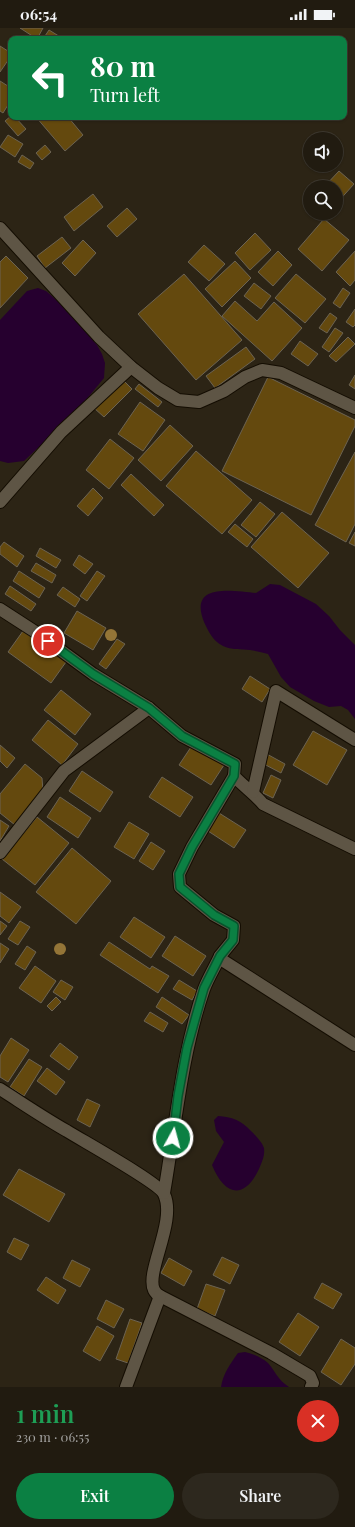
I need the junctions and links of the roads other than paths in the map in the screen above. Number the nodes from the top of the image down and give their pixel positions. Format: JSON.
{"nodes":[{"id":1,"x":0,"y":228,"type":"edge"},
{"id":2,"x":131,"y":367,"type":"junction"},
{"id":3,"x":355,"y":408,"type":"edge"},
{"id":4,"x":0,"y":502,"type":"edge"},
{"id":5,"x":0,"y":609,"type":"edge"},
{"id":6,"x":149,"y":708,"type":"junction"},
{"id":7,"x":355,"y":740,"type":"edge"},
{"id":8,"x":234,"y":776,"type":"junction"},
{"id":9,"x":253,"y":792,"type":"junction"},
{"id":10,"x":355,"y":849,"type":"edge"},
{"id":11,"x":0,"y":853,"type":"edge"},
{"id":12,"x":220,"y":956,"type":"junction"},
{"id":13,"x":355,"y":1045,"type":"edge"},
{"id":14,"x":0,"y":1089,"type":"edge"},
{"id":15,"x":164,"y":1193,"type":"junction"},
{"id":16,"x":160,"y":1296,"type":"junction"},
{"id":17,"x":126,"y":1387,"type":"edge"},
{"id":18,"x":311,"y":1387,"type":"edge"}],
"edges":[{"from":1,"to":2,"type":"street"},
{"from":2,"to":3,"type":"street"},
{"from":2,"to":4,"type":"street"},
{"from":5,"to":6,"type":"street"},
{"from":6,"to":8,"type":"street"},
{"from":6,"to":11,"type":"street"},
{"from":7,"to":9,"type":"street"},
{"from":8,"to":9,"type":"street"},
{"from":8,"to":12,"type":"street"},
{"from":9,"to":10,"type":"street"},
{"from":12,"to":13,"type":"street"},
{"from":12,"to":15,"type":"street"},
{"from":14,"to":15,"type":"street"},
{"from":15,"to":16,"type":"street"},
{"from":16,"to":17,"type":"street"},
{"from":16,"to":18,"type":"street"}]}
